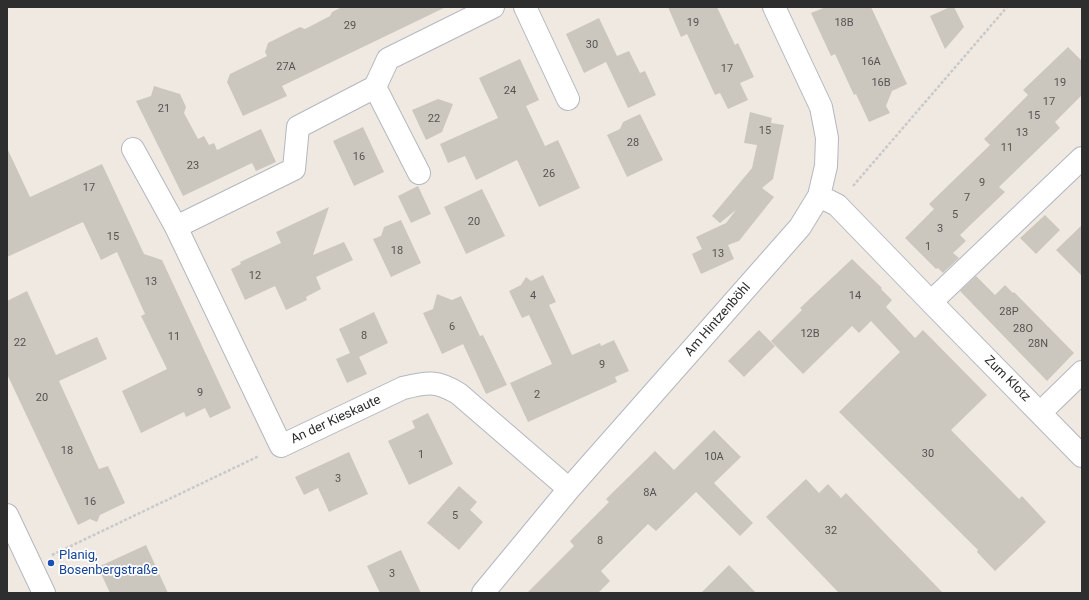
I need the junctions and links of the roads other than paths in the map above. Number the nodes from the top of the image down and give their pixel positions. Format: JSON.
{"nodes":[{"id":1,"x":493,"y":7,"type":"edge"},
{"id":2,"x":525,"y":7,"type":"edge"},
{"id":3,"x":774,"y":7,"type":"edge"},
{"id":4,"x":375,"y":87,"type":"junction"},
{"id":5,"x":568,"y":99,"type":"dead end"},
{"id":6,"x":133,"y":150,"type":"dead end"},
{"id":7,"x":1082,"y":158,"type":"edge"},
{"id":8,"x":419,"y":173,"type":"dead end"},
{"id":9,"x":828,"y":200,"type":"junction"},
{"id":10,"x":176,"y":227,"type":"junction"},
{"id":11,"x":931,"y":302,"type":"junction"},
{"id":12,"x":1082,"y":372,"type":"edge"},
{"id":13,"x":1040,"y":413,"type":"junction"},
{"id":14,"x":1082,"y":456,"type":"edge"},
{"id":15,"x":569,"y":489,"type":"junction"},
{"id":16,"x":7,"y":516,"type":"edge"},
{"id":17,"x":44,"y":593,"type":"edge"},
{"id":18,"x":483,"y":593,"type":"edge"}],
"edges":[{"from":1,"to":4,"type":"street"},
{"from":2,"to":5,"type":"street"},
{"from":3,"to":9,"type":"street","name":"Am Hintzenböhl"},
{"from":4,"to":8,"type":"street"},
{"from":4,"to":10,"type":"street"},
{"from":6,"to":10,"type":"street","name":"An der Kieskaute"},
{"from":7,"to":11,"type":"street"},
{"from":9,"to":11,"type":"street","name":"Zum Klotz"},
{"from":9,"to":15,"type":"street","name":"Am Hintzenböhl"},
{"from":10,"to":15,"type":"street","name":"An der Kieskaute"},
{"from":11,"to":13,"type":"street","name":"Zum Klotz"},
{"from":12,"to":13,"type":"street"},
{"from":13,"to":14,"type":"street","name":"Zum Klotz"},
{"from":15,"to":18,"type":"street","name":"Am Hintzenböhl"},
{"from":16,"to":17,"type":"street"}]}
